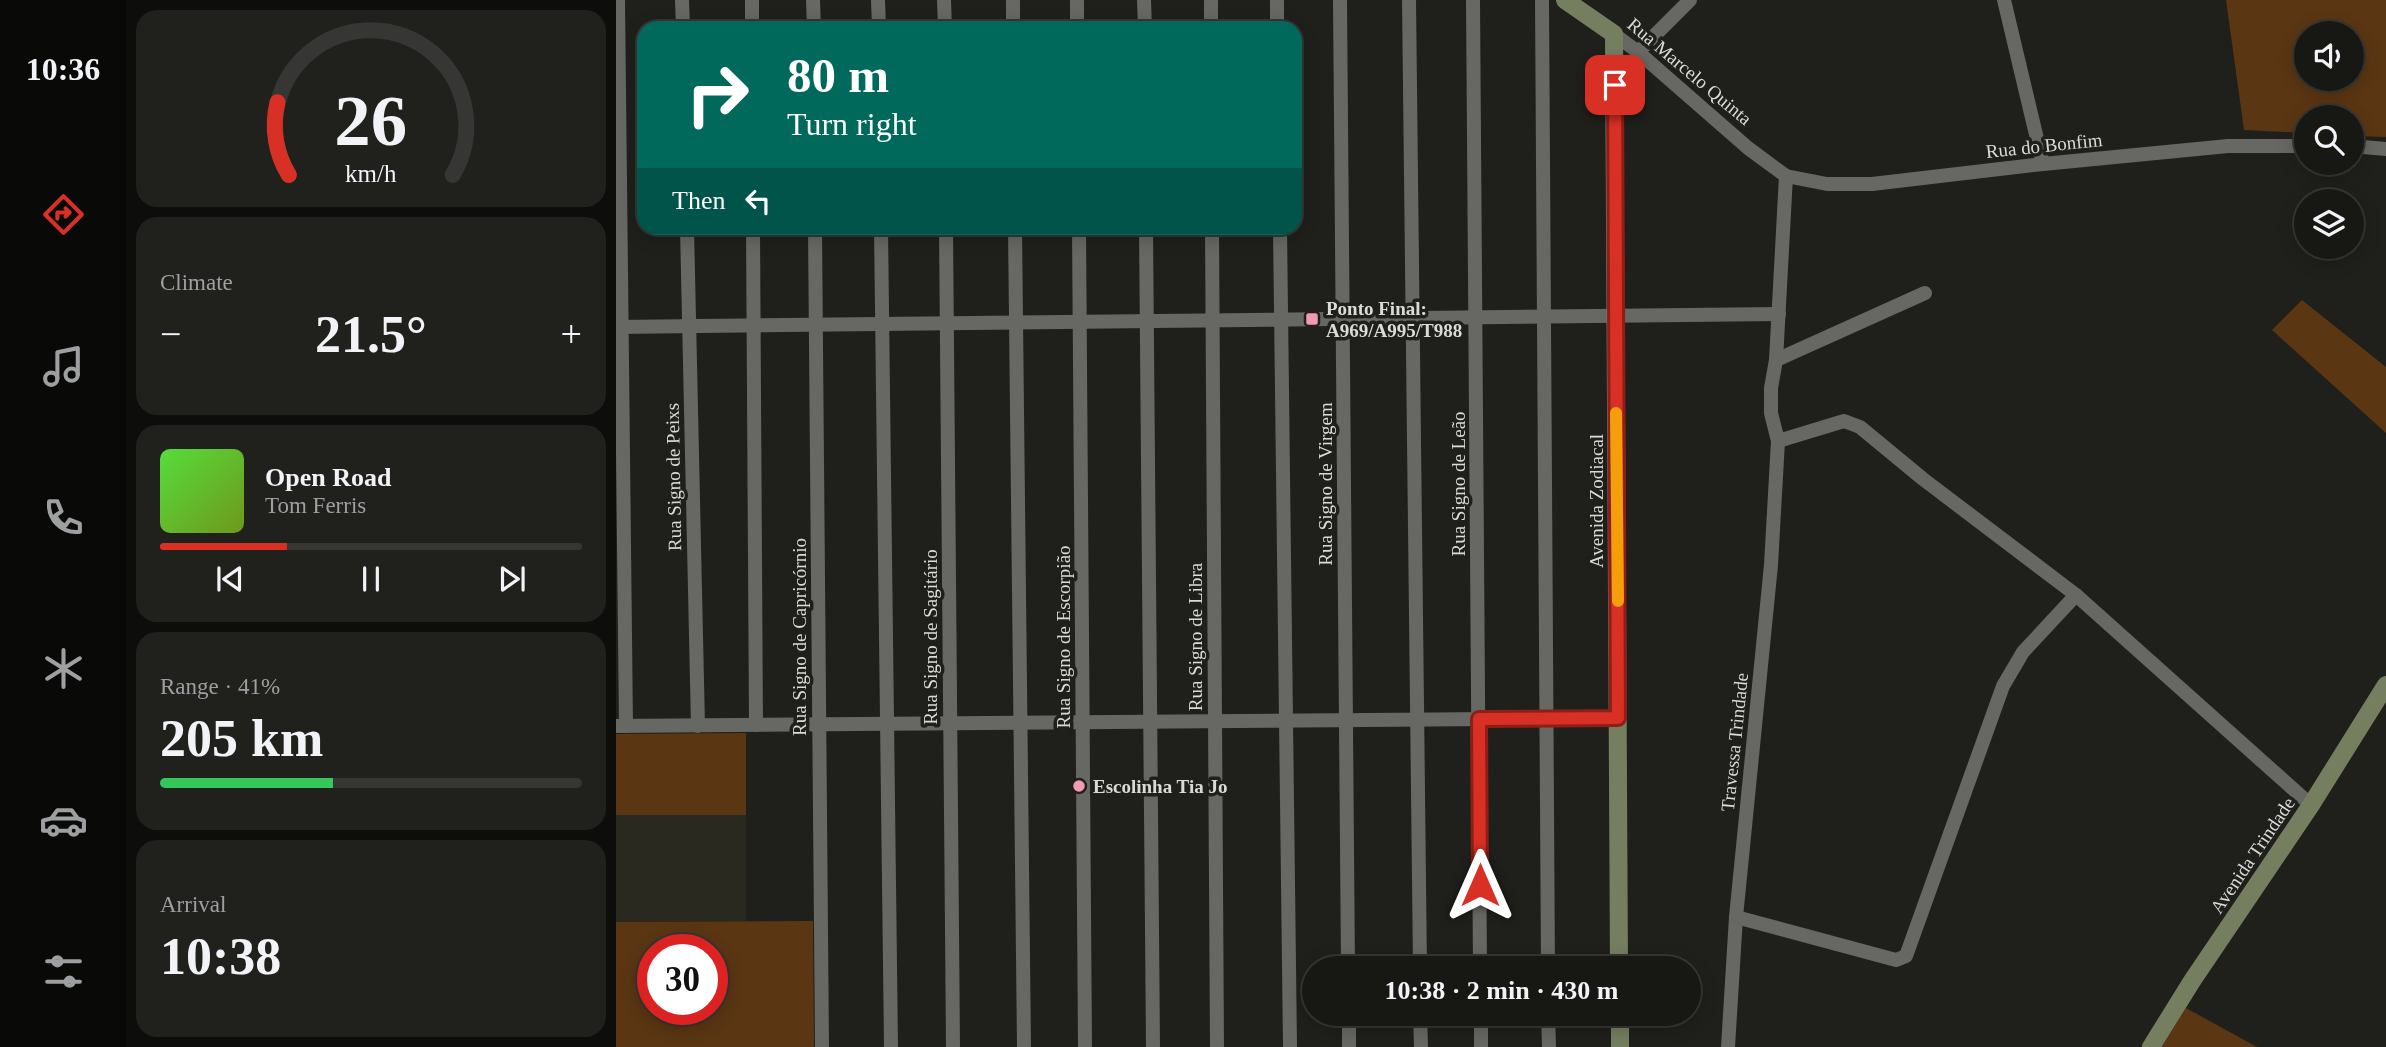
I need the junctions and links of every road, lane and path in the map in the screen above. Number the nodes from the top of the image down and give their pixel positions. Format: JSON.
{"nodes":[{"id":1,"x":618,"y":0,"type":"edge"},
{"id":2,"x":682,"y":0,"type":"edge"},
{"id":3,"x":752,"y":0,"type":"edge"},
{"id":4,"x":813,"y":0,"type":"edge"},
{"id":5,"x":878,"y":0,"type":"edge"},
{"id":6,"x":944,"y":0,"type":"edge"},
{"id":7,"x":1013,"y":0,"type":"edge"},
{"id":8,"x":1077,"y":0,"type":"edge"},
{"id":9,"x":1144,"y":0,"type":"edge"},
{"id":10,"x":1211,"y":0,"type":"edge"},
{"id":11,"x":1277,"y":0,"type":"edge"},
{"id":12,"x":1340,"y":0,"type":"edge"},
{"id":13,"x":1409,"y":0,"type":"edge"},
{"id":14,"x":1473,"y":0,"type":"edge"},
{"id":15,"x":1542,"y":0,"type":"edge"},
{"id":16,"x":1565,"y":0,"type":"edge"},
{"id":17,"x":1690,"y":0,"type":"edge"},
{"id":18,"x":2004,"y":0,"type":"edge"},
{"id":19,"x":683,"y":21,"type":"edge"},
{"id":20,"x":752,"y":21,"type":"edge"},
{"id":21,"x":814,"y":21,"type":"edge"},
{"id":22,"x":878,"y":21,"type":"edge"},
{"id":23,"x":945,"y":21,"type":"edge"},
{"id":24,"x":1013,"y":21,"type":"edge"},
{"id":25,"x":1077,"y":21,"type":"edge"},
{"id":26,"x":1144,"y":21,"type":"edge"},
{"id":27,"x":1211,"y":21,"type":"edge"},
{"id":28,"x":1277,"y":21,"type":"edge"},
{"id":29,"x":1614,"y":34,"type":"junction"},
{"id":30,"x":1638,"y":52,"type":"junction"},
{"id":31,"x":2294,"y":146,"type":"edge"},
{"id":32,"x":2364,"y":147,"type":"edge"},
{"id":33,"x":2386,"y":149,"type":"edge"},
{"id":34,"x":2043,"y":164,"type":"junction"},
{"id":35,"x":1786,"y":176,"type":"junction"},
{"id":36,"x":687,"y":235,"type":"edge"},
{"id":37,"x":753,"y":235,"type":"edge"},
{"id":38,"x":815,"y":235,"type":"edge"},
{"id":39,"x":881,"y":235,"type":"edge"},
{"id":40,"x":946,"y":235,"type":"edge"},
{"id":41,"x":1015,"y":235,"type":"edge"},
{"id":42,"x":1079,"y":235,"type":"edge"},
{"id":43,"x":1146,"y":235,"type":"edge"},
{"id":44,"x":1212,"y":235,"type":"edge"},
{"id":45,"x":1280,"y":235,"type":"edge"},
{"id":46,"x":1925,"y":293,"type":"dead end"},
{"id":47,"x":1779,"y":314,"type":"junction"},
{"id":48,"x":1616,"y":316,"type":"junction"},
{"id":49,"x":1476,"y":317,"type":"junction"},
{"id":50,"x":1544,"y":317,"type":"junction"},
{"id":51,"x":1412,"y":318,"type":"junction"},
{"id":52,"x":1281,"y":319,"type":"junction"},
{"id":53,"x":1343,"y":319,"type":"junction"},
{"id":54,"x":1213,"y":320,"type":"junction"},
{"id":55,"x":1147,"y":321,"type":"junction"},
{"id":56,"x":1079,"y":322,"type":"junction"},
{"id":57,"x":947,"y":323,"type":"junction"},
{"id":58,"x":1016,"y":323,"type":"junction"},
{"id":59,"x":882,"y":324,"type":"junction"},
{"id":60,"x":754,"y":325,"type":"junction"},
{"id":61,"x":816,"y":325,"type":"junction"},
{"id":62,"x":689,"y":326,"type":"junction"},
{"id":63,"x":619,"y":327,"type":"edge"},
{"id":64,"x":1776,"y":360,"type":"junction"},
{"id":65,"x":1778,"y":441,"type":"junction"},
{"id":66,"x":2076,"y":594,"type":"junction"},
{"id":67,"x":2386,"y":685,"type":"edge"},
{"id":68,"x":1546,"y":718,"type":"junction"},
{"id":69,"x":1618,"y":718,"type":"junction"},
{"id":70,"x":1479,"y":719,"type":"junction"},
{"id":71,"x":1346,"y":720,"type":"junction"},
{"id":72,"x":1417,"y":720,"type":"junction"},
{"id":73,"x":1215,"y":721,"type":"junction"},
{"id":74,"x":1286,"y":721,"type":"junction"},
{"id":75,"x":1083,"y":722,"type":"junction"},
{"id":76,"x":1150,"y":722,"type":"junction"},
{"id":77,"x":950,"y":723,"type":"junction"},
{"id":78,"x":1021,"y":723,"type":"junction"},
{"id":79,"x":819,"y":724,"type":"junction"},
{"id":80,"x":887,"y":724,"type":"junction"},
{"id":81,"x":756,"y":725,"type":"junction"},
{"id":82,"x":621,"y":726,"type":"edge"},
{"id":83,"x":698,"y":726,"type":"junction"},
{"id":84,"x":2311,"y":805,"type":"junction"},
{"id":85,"x":1736,"y":918,"type":"junction"},
{"id":86,"x":1348,"y":956,"type":"edge"},
{"id":87,"x":1420,"y":956,"type":"edge"},
{"id":88,"x":1480,"y":956,"type":"edge"},
{"id":89,"x":1548,"y":956,"type":"edge"},
{"id":90,"x":1619,"y":956,"type":"edge"},
{"id":91,"x":1349,"y":1026,"type":"edge"},
{"id":92,"x":1420,"y":1026,"type":"edge"},
{"id":93,"x":1481,"y":1026,"type":"edge"},
{"id":94,"x":1548,"y":1026,"type":"edge"},
{"id":95,"x":1619,"y":1026,"type":"edge"},
{"id":96,"x":822,"y":1047,"type":"edge"},
{"id":97,"x":891,"y":1047,"type":"edge"},
{"id":98,"x":953,"y":1047,"type":"edge"},
{"id":99,"x":1024,"y":1047,"type":"edge"},
{"id":100,"x":1086,"y":1047,"type":"edge"},
{"id":101,"x":1153,"y":1047,"type":"edge"},
{"id":102,"x":1217,"y":1047,"type":"edge"},
{"id":103,"x":1290,"y":1047,"type":"edge"},
{"id":104,"x":1349,"y":1047,"type":"edge"},
{"id":105,"x":1421,"y":1047,"type":"edge"},
{"id":106,"x":1481,"y":1047,"type":"edge"},
{"id":107,"x":1549,"y":1047,"type":"edge"},
{"id":108,"x":1620,"y":1047,"type":"edge"},
{"id":109,"x":1728,"y":1047,"type":"edge"},
{"id":110,"x":2151,"y":1047,"type":"edge"}],
"edges":[{"from":1,"to":63,"type":"street"},
{"from":2,"to":19,"type":"street"},
{"from":3,"to":20,"type":"street"},
{"from":4,"to":21,"type":"street"},
{"from":5,"to":22,"type":"street"},
{"from":6,"to":23,"type":"street"},
{"from":7,"to":24,"type":"street"},
{"from":8,"to":25,"type":"street"},
{"from":9,"to":26,"type":"street"},
{"from":10,"to":27,"type":"street"},
{"from":11,"to":28,"type":"street"},
{"from":12,"to":53,"type":"street","name":"Rua Signo de Virgem"},
{"from":13,"to":51,"type":"street"},
{"from":14,"to":49,"type":"street","name":"Rua Signo de Leão"},
{"from":15,"to":50,"type":"street"},
{"from":16,"to":29,"type":"street","name":"Rua Marcelo Quinta"},
{"from":17,"to":30,"type":"street"},
{"from":18,"to":34,"type":"street"},
{"from":29,"to":30,"type":"street","name":"Rua Marcelo Quinta"},
{"from":29,"to":48,"type":"street","name":"Avenida Zodiacal"},
{"from":30,"to":35,"type":"street","name":"Rua Marcelo Quinta"},
{"from":31,"to":34,"type":"street","name":"Rua do Bonfim"},
{"from":32,"to":33,"type":"street"},
{"from":34,"to":35,"type":"street","name":"Rua do Bonfim"},
{"from":35,"to":47,"type":"street","name":"Travessa Trindade"},
{"from":36,"to":62,"type":"street","name":"Rua Signo de Peixs"},
{"from":37,"to":60,"type":"street"},
{"from":38,"to":61,"type":"street","name":"Rua Signo de Capricórnio"},
{"from":39,"to":59,"type":"street"},
{"from":40,"to":57,"type":"street","name":"Rua Signo de Sagitário"},
{"from":41,"to":58,"type":"street"},
{"from":42,"to":56,"type":"street","name":"Rua Signo de Escorpião"},
{"from":43,"to":55,"type":"street"},
{"from":44,"to":54,"type":"street","name":"Rua Signo de Libra"},
{"from":45,"to":52,"type":"street"},
{"from":46,"to":64,"type":"street"},
{"from":47,"to":48,"type":"street"},
{"from":47,"to":64,"type":"street","name":"Travessa Trindade"},
{"from":48,"to":50,"type":"street"},
{"from":48,"to":69,"type":"street","name":"Avenida Zodiacal"},
{"from":49,"to":50,"type":"street"},
{"from":49,"to":51,"type":"street"},
{"from":49,"to":70,"type":"street","name":"Rua Signo de Leão"},
{"from":50,"to":68,"type":"street"},
{"from":51,"to":53,"type":"street"},
{"from":51,"to":72,"type":"street"},
{"from":52,"to":53,"type":"street"},
{"from":52,"to":54,"type":"street"},
{"from":52,"to":74,"type":"street"},
{"from":53,"to":71,"type":"street","name":"Rua Signo de Virgem"},
{"from":54,"to":55,"type":"street"},
{"from":54,"to":73,"type":"street","name":"Rua Signo de Libra"},
{"from":55,"to":56,"type":"street"},
{"from":55,"to":76,"type":"street"},
{"from":56,"to":58,"type":"street"},
{"from":56,"to":75,"type":"street","name":"Rua Signo de Escorpião"},
{"from":57,"to":58,"type":"street"},
{"from":57,"to":59,"type":"street"},
{"from":57,"to":77,"type":"street","name":"Rua Signo de Sagitário"},
{"from":58,"to":78,"type":"street"},
{"from":59,"to":61,"type":"street"},
{"from":59,"to":80,"type":"street"},
{"from":60,"to":61,"type":"street"},
{"from":60,"to":62,"type":"street"},
{"from":60,"to":81,"type":"street"},
{"from":61,"to":79,"type":"street","name":"Rua Signo de Capricórnio"},
{"from":62,"to":63,"type":"street"},
{"from":62,"to":83,"type":"street","name":"Rua Signo de Peixs"},
{"from":63,"to":82,"type":"street"},
{"from":64,"to":65,"type":"street","name":"Travessa Trindade"},
{"from":65,"to":66,"type":"street"},
{"from":65,"to":85,"type":"street","name":"Travessa Trindade"},
{"from":66,"to":84,"type":"street"},
{"from":66,"to":85,"type":"street"},
{"from":67,"to":84,"type":"street","name":"Avenida Trindade"},
{"from":68,"to":69,"type":"street"},
{"from":68,"to":70,"type":"street"},
{"from":68,"to":89,"type":"street"},
{"from":69,"to":90,"type":"street","name":"Avenida Zodiacal"},
{"from":70,"to":72,"type":"street"},
{"from":70,"to":88,"type":"street","name":"Rua Signo de Leão"},
{"from":71,"to":72,"type":"street"},
{"from":71,"to":74,"type":"street"},
{"from":71,"to":86,"type":"street","name":"Rua Signo de Virgem"},
{"from":72,"to":87,"type":"street"},
{"from":73,"to":74,"type":"street"},
{"from":73,"to":76,"type":"street"},
{"from":73,"to":102,"type":"street","name":"Rua Signo de Libra"},
{"from":74,"to":103,"type":"street"},
{"from":75,"to":76,"type":"street"},
{"from":75,"to":78,"type":"street"},
{"from":75,"to":100,"type":"street","name":"Rua Signo de Escorpião"},
{"from":76,"to":101,"type":"street"},
{"from":77,"to":78,"type":"street"},
{"from":77,"to":80,"type":"street"},
{"from":77,"to":98,"type":"street","name":"Rua Signo de Sagitário"},
{"from":78,"to":99,"type":"street"},
{"from":79,"to":80,"type":"street"},
{"from":79,"to":81,"type":"street"},
{"from":79,"to":96,"type":"street","name":"Rua Signo de Capricórnio"},
{"from":80,"to":97,"type":"street"},
{"from":81,"to":83,"type":"street"},
{"from":82,"to":83,"type":"street"},
{"from":84,"to":110,"type":"street","name":"Avenida Trindade"},
{"from":85,"to":109,"type":"street","name":"Travessa Trindade"},
{"from":91,"to":104,"type":"street"},
{"from":92,"to":105,"type":"street"},
{"from":93,"to":106,"type":"street"},
{"from":94,"to":107,"type":"street"},
{"from":95,"to":108,"type":"street"}]}
